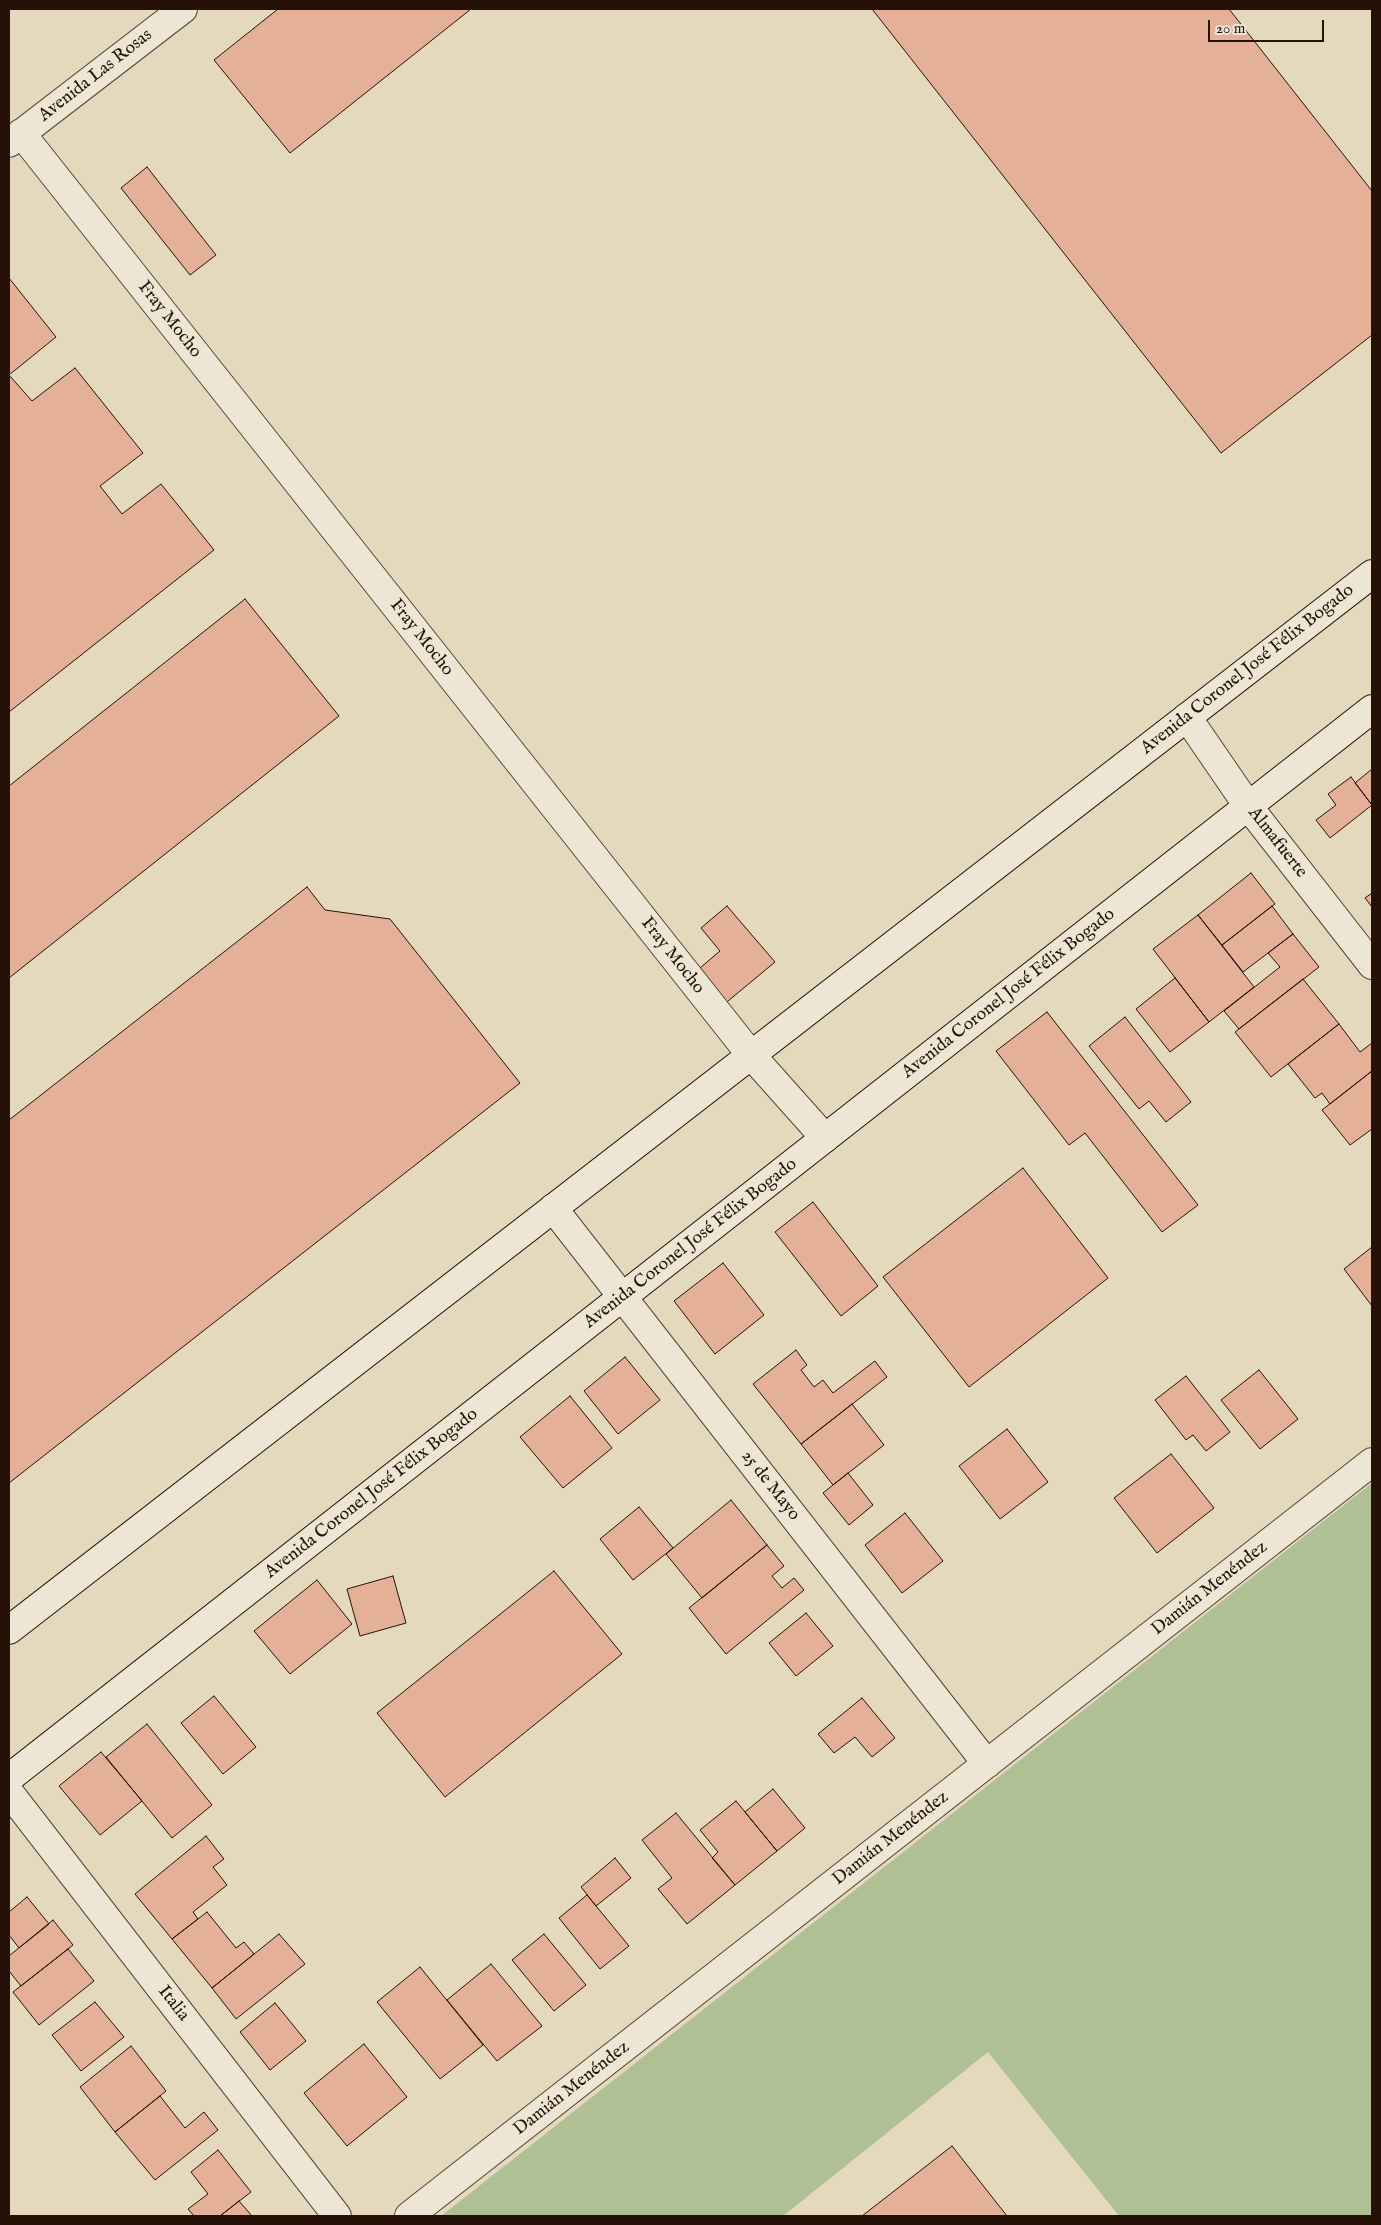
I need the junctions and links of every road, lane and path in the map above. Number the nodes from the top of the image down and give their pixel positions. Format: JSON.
{"nodes":[{"id":1,"x":183,"y":9,"type":"edge"},
{"id":2,"x":15,"y":138,"type":"edge"},
{"id":3,"x":1372,"y":574,"type":"edge"},
{"id":4,"x":1372,"y":709,"type":"edge"},
{"id":5,"x":1187,"y":717,"type":"junction"},
{"id":6,"x":1248,"y":806,"type":"junction"},
{"id":7,"x":1372,"y":965,"type":"edge"},
{"id":8,"x":751,"y":1055,"type":"junction"},
{"id":9,"x":825,"y":1138,"type":"junction"},
{"id":10,"x":554,"y":1208,"type":"junction"},
{"id":11,"x":623,"y":1297,"type":"junction"},
{"id":12,"x":1372,"y":1462,"type":"edge"},
{"id":13,"x":9,"y":1630,"type":"edge"},
{"id":14,"x":987,"y":1764,"type":"junction"},
{"id":15,"x":9,"y":1778,"type":"edge"},
{"id":16,"x":9,"y":1792,"type":"edge"},
{"id":17,"x":338,"y":2216,"type":"edge"},
{"id":18,"x":409,"y":2216,"type":"edge"}],
"edges":[{"from":1,"to":2,"type":"street","name":"Avenida Las Rosas"},
{"from":2,"to":8,"type":"street","name":"Fray Mocho"},
{"from":3,"to":5,"type":"street","name":"Avenida Coronel José Félix Bogado"},
{"from":4,"to":6,"type":"street","name":"Avenida Coronel José Félix Bogado"},
{"from":5,"to":6,"type":"street","name":"Almafuerte"},
{"from":5,"to":8,"type":"street","name":"Avenida Coronel José Félix Bogado"},
{"from":6,"to":7,"type":"street","name":"Almafuerte"},
{"from":6,"to":9,"type":"street","name":"Avenida Coronel José Félix Bogado"},
{"from":8,"to":9,"type":"street","name":"Fray Mocho"},
{"from":8,"to":10,"type":"street","name":"Avenida Coronel José Félix Bogado"},
{"from":9,"to":11,"type":"street","name":"Avenida Coronel José Félix Bogado"},
{"from":10,"to":11,"type":"street","name":"25 de Mayo"},
{"from":10,"to":13,"type":"street","name":"Avenida Coronel José Félix Bogado"},
{"from":11,"to":14,"type":"street","name":"25 de Mayo"},
{"from":11,"to":15,"type":"street","name":"Avenida Coronel José Félix Bogado"},
{"from":12,"to":14,"type":"street","name":"Damián Menéndez"},
{"from":14,"to":18,"type":"street","name":"Damián Menéndez"},
{"from":16,"to":17,"type":"street","name":"Italia"}]}
